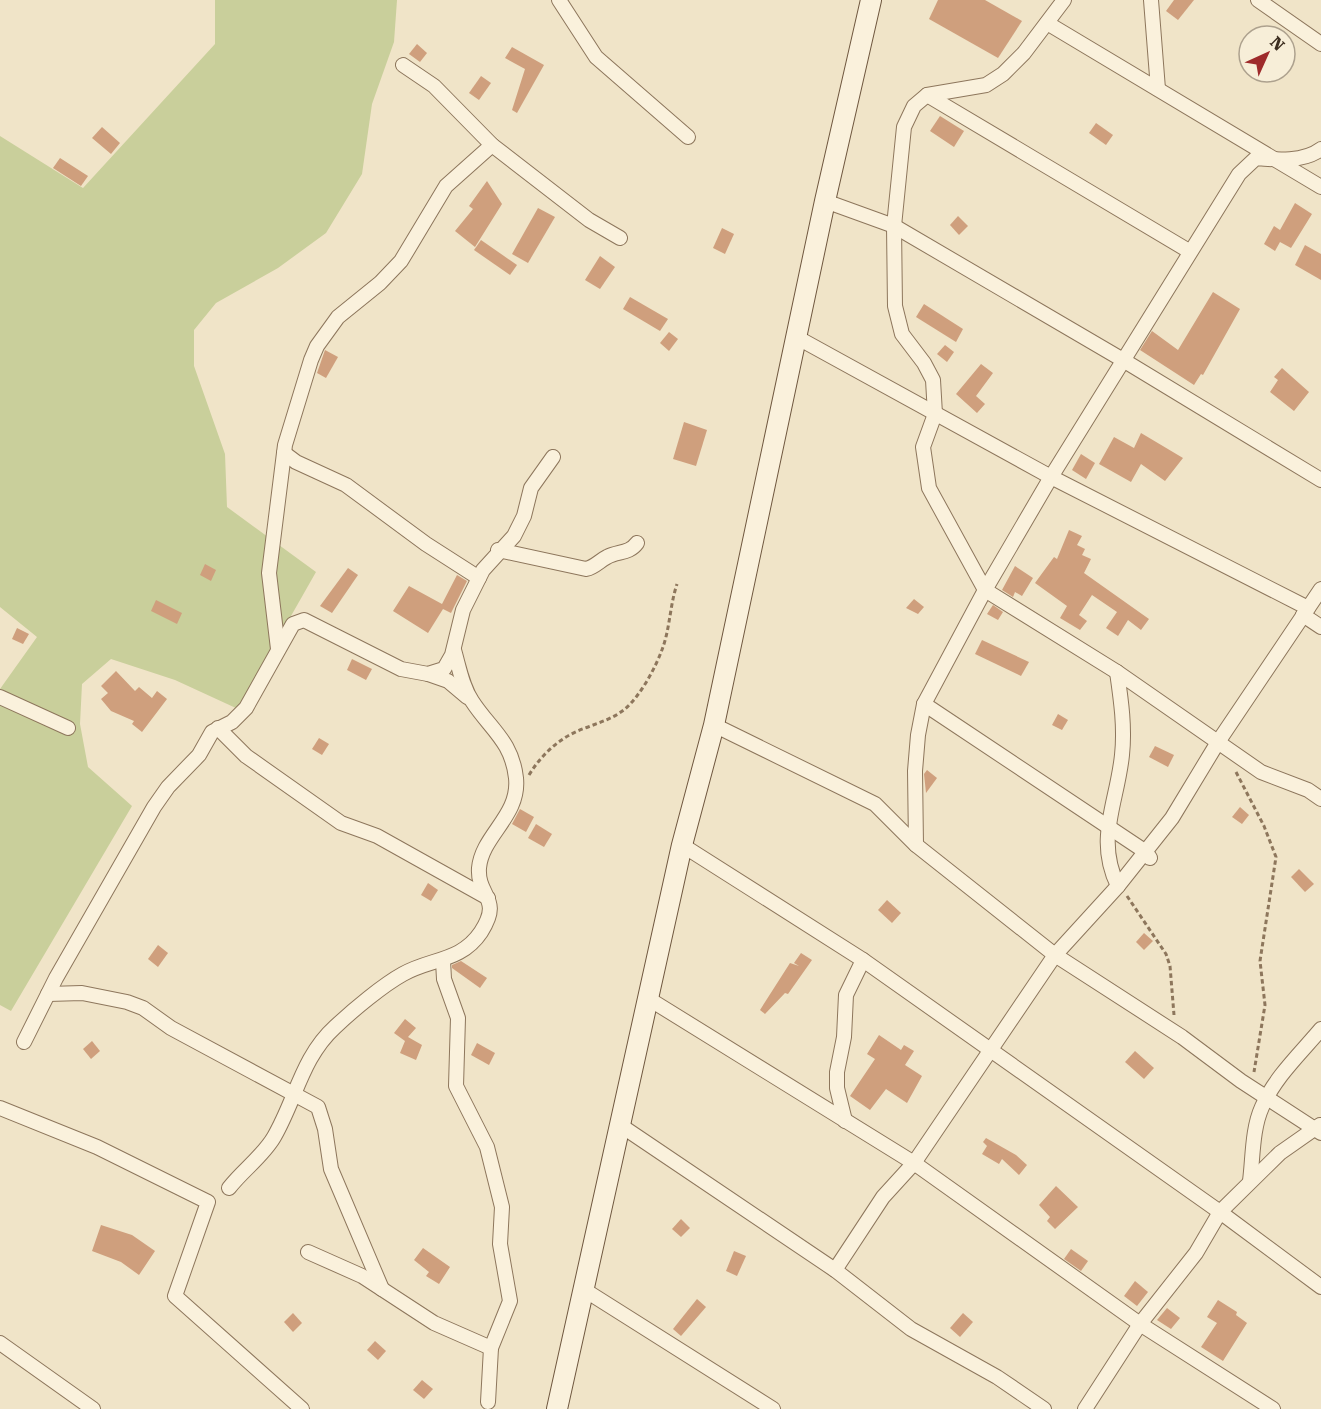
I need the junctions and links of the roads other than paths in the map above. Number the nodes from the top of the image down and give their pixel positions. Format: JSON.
{"nodes":[{"id":1,"x":559,"y":0,"type":"edge"},
{"id":2,"x":871,"y":0,"type":"edge"},
{"id":3,"x":1064,"y":0,"type":"edge"},
{"id":4,"x":1150,"y":0,"type":"edge"},
{"id":5,"x":1258,"y":0,"type":"edge"},
{"id":6,"x":1047,"y":23,"type":"junction"},
{"id":7,"x":1321,"y":44,"type":"edge"},
{"id":8,"x":403,"y":65,"type":"dead end"},
{"id":9,"x":1158,"y":89,"type":"junction"},
{"id":10,"x":927,"y":95,"type":"junction"},
{"id":11,"x":688,"y":137,"type":"dead end"},
{"id":12,"x":492,"y":145,"type":"junction"},
{"id":13,"x":1321,"y":149,"type":"edge"},
{"id":14,"x":1278,"y":160,"type":"junction"},
{"id":15,"x":1321,"y":187,"type":"edge"},
{"id":16,"x":825,"y":201,"type":"junction"},
{"id":17,"x":894,"y":226,"type":"junction"},
{"id":18,"x":620,"y":238,"type":"dead end"},
{"id":19,"x":1189,"y":251,"type":"junction"},
{"id":20,"x":798,"y":338,"type":"junction"},
{"id":21,"x":1123,"y":360,"type":"junction"},
{"id":22,"x":935,"y":414,"type":"junction"},
{"id":23,"x":284,"y":453,"type":"junction"},
{"id":24,"x":553,"y":457,"type":"dead end"},
{"id":25,"x":1051,"y":477,"type":"junction"},
{"id":26,"x":1321,"y":480,"type":"edge"},
{"id":27,"x":637,"y":543,"type":"dead end"},
{"id":28,"x":498,"y":550,"type":"junction"},
{"id":29,"x":479,"y":578,"type":"junction"},
{"id":30,"x":1321,"y":589,"type":"edge"},
{"id":31,"x":985,"y":590,"type":"junction"},
{"id":32,"x":1305,"y":611,"type":"junction"},
{"id":33,"x":1321,"y":627,"type":"edge"},
{"id":34,"x":278,"y":649,"type":"junction"},
{"id":35,"x":454,"y":649,"type":"junction"},
{"id":36,"x":1117,"y":672,"type":"junction"},
{"id":37,"x":428,"y":674,"type":"junction"},
{"id":38,"x":0,"y":697,"type":"edge"},
{"id":39,"x":470,"y":699,"type":"junction"},
{"id":40,"x":924,"y":704,"type":"junction"},
{"id":41,"x":714,"y":725,"type":"junction"},
{"id":42,"x":68,"y":728,"type":"dead end"},
{"id":43,"x":218,"y":728,"type":"junction"},
{"id":44,"x":1222,"y":745,"type":"junction"},
{"id":45,"x":1321,"y":800,"type":"edge"},
{"id":46,"x":1107,"y":826,"type":"junction"},
{"id":47,"x":682,"y":845,"type":"junction"},
{"id":48,"x":916,"y":845,"type":"junction"},
{"id":49,"x":1149,"y":855,"type":"junction"},
{"id":50,"x":1118,"y":886,"type":"junction"},
{"id":51,"x":489,"y":898,"type":"junction"},
{"id":52,"x":1055,"y":955,"type":"junction"},
{"id":53,"x":863,"y":960,"type":"junction"},
{"id":54,"x":443,"y":961,"type":"junction"},
{"id":55,"x":48,"y":994,"type":"junction"},
{"id":56,"x":649,"y":999,"type":"junction"},
{"id":57,"x":1321,"y":1029,"type":"edge"},
{"id":58,"x":24,"y":1042,"type":"dead end"},
{"id":59,"x":989,"y":1051,"type":"junction"},
{"id":60,"x":293,"y":1094,"type":"junction"},
{"id":61,"x":1267,"y":1099,"type":"junction"},
{"id":62,"x":0,"y":1108,"type":"edge"},
{"id":63,"x":845,"y":1121,"type":"junction"},
{"id":64,"x":620,"y":1125,"type":"junction"},
{"id":65,"x":1319,"y":1128,"type":"edge"},
{"id":66,"x":914,"y":1163,"type":"junction"},
{"id":67,"x":1250,"y":1181,"type":"junction"},
{"id":68,"x":229,"y":1188,"type":"dead end"},
{"id":69,"x":1220,"y":1212,"type":"junction"},
{"id":70,"x":308,"y":1252,"type":"dead end"},
{"id":71,"x":835,"y":1270,"type":"junction"},
{"id":72,"x":1321,"y":1287,"type":"edge"},
{"id":73,"x":382,"y":1289,"type":"junction"},
{"id":74,"x":584,"y":1289,"type":"junction"},
{"id":75,"x":1140,"y":1324,"type":"junction"},
{"id":76,"x":0,"y":1343,"type":"edge"},
{"id":77,"x":491,"y":1348,"type":"junction"},
{"id":78,"x":488,"y":1402,"type":"dead end"},
{"id":79,"x":765,"y":1407,"type":"edge"},
{"id":80,"x":93,"y":1409,"type":"edge"},
{"id":81,"x":302,"y":1409,"type":"edge"},
{"id":82,"x":557,"y":1409,"type":"edge"},
{"id":83,"x":1044,"y":1409,"type":"edge"},
{"id":84,"x":1085,"y":1409,"type":"edge"},
{"id":85,"x":1273,"y":1409,"type":"edge"}],
"edges":[{"from":1,"to":11,"type":"street"},
{"from":2,"to":16,"type":"main road"},
{"from":3,"to":6,"type":"street"},
{"from":4,"to":9,"type":"street"},
{"from":5,"to":7,"type":"street"},
{"from":6,"to":9,"type":"street"},
{"from":6,"to":10,"type":"street"},
{"from":8,"to":12,"type":"street"},
{"from":9,"to":14,"type":"street"},
{"from":10,"to":17,"type":"street"},
{"from":10,"to":19,"type":"street"},
{"from":12,"to":18,"type":"street"},
{"from":12,"to":23,"type":"street"},
{"from":13,"to":14,"type":"street"},
{"from":14,"to":15,"type":"street"},
{"from":14,"to":19,"type":"street"},
{"from":16,"to":17,"type":"street"},
{"from":16,"to":20,"type":"main road"},
{"from":17,"to":21,"type":"street"},
{"from":17,"to":22,"type":"street"},
{"from":19,"to":21,"type":"street"},
{"from":20,"to":22,"type":"street"},
{"from":20,"to":41,"type":"main road"},
{"from":21,"to":25,"type":"street"},
{"from":21,"to":26,"type":"street"},
{"from":22,"to":25,"type":"street"},
{"from":22,"to":31,"type":"street"},
{"from":23,"to":29,"type":"street"},
{"from":23,"to":34,"type":"street"},
{"from":24,"to":28,"type":"street"},
{"from":25,"to":31,"type":"street"},
{"from":25,"to":32,"type":"street"},
{"from":27,"to":28,"type":"street"},
{"from":28,"to":29,"type":"street"},
{"from":29,"to":35,"type":"street"},
{"from":30,"to":32,"type":"street"},
{"from":31,"to":36,"type":"street"},
{"from":31,"to":40,"type":"street"},
{"from":32,"to":33,"type":"street"},
{"from":32,"to":44,"type":"street"},
{"from":34,"to":37,"type":"street"},
{"from":34,"to":43,"type":"street"},
{"from":35,"to":37,"type":"street"},
{"from":35,"to":39,"type":"street"},
{"from":36,"to":44,"type":"street"},
{"from":36,"to":46,"type":"street"},
{"from":37,"to":39,"type":"street"},
{"from":38,"to":42,"type":"street"},
{"from":39,"to":51,"type":"street"},
{"from":40,"to":46,"type":"street"},
{"from":40,"to":48,"type":"street"},
{"from":41,"to":47,"type":"main road"},
{"from":41,"to":48,"type":"street"},
{"from":43,"to":51,"type":"street"},
{"from":43,"to":55,"type":"street"},
{"from":44,"to":45,"type":"street"},
{"from":44,"to":49,"type":"street"},
{"from":46,"to":49,"type":"street"},
{"from":46,"to":50,"type":"street"},
{"from":47,"to":53,"type":"street"},
{"from":47,"to":56,"type":"main road"},
{"from":48,"to":52,"type":"street"},
{"from":49,"to":50,"type":"street"},
{"from":50,"to":52,"type":"street"},
{"from":51,"to":54,"type":"street"},
{"from":52,"to":59,"type":"street"},
{"from":52,"to":61,"type":"street"},
{"from":53,"to":59,"type":"street"},
{"from":53,"to":63,"type":"street"},
{"from":54,"to":60,"type":"street"},
{"from":54,"to":77,"type":"street"},
{"from":55,"to":58,"type":"street"},
{"from":55,"to":60,"type":"street"},
{"from":56,"to":63,"type":"street"},
{"from":56,"to":64,"type":"main road"},
{"from":57,"to":61,"type":"street"},
{"from":59,"to":66,"type":"street"},
{"from":59,"to":69,"type":"street"},
{"from":60,"to":68,"type":"street"},
{"from":60,"to":73,"type":"street"},
{"from":61,"to":65,"type":"street"},
{"from":61,"to":67,"type":"street"},
{"from":62,"to":81,"type":"street"},
{"from":63,"to":66,"type":"street"},
{"from":64,"to":71,"type":"street"},
{"from":64,"to":74,"type":"main road"},
{"from":65,"to":67,"type":"street"},
{"from":66,"to":71,"type":"street"},
{"from":66,"to":75,"type":"street"},
{"from":67,"to":69,"type":"street"},
{"from":69,"to":72,"type":"street"},
{"from":69,"to":75,"type":"street"},
{"from":70,"to":73,"type":"street"},
{"from":71,"to":83,"type":"street"},
{"from":73,"to":77,"type":"street"},
{"from":74,"to":79,"type":"street"},
{"from":74,"to":82,"type":"main road"},
{"from":75,"to":84,"type":"street"},
{"from":75,"to":85,"type":"street"},
{"from":76,"to":80,"type":"street"},
{"from":77,"to":78,"type":"street"}]}
